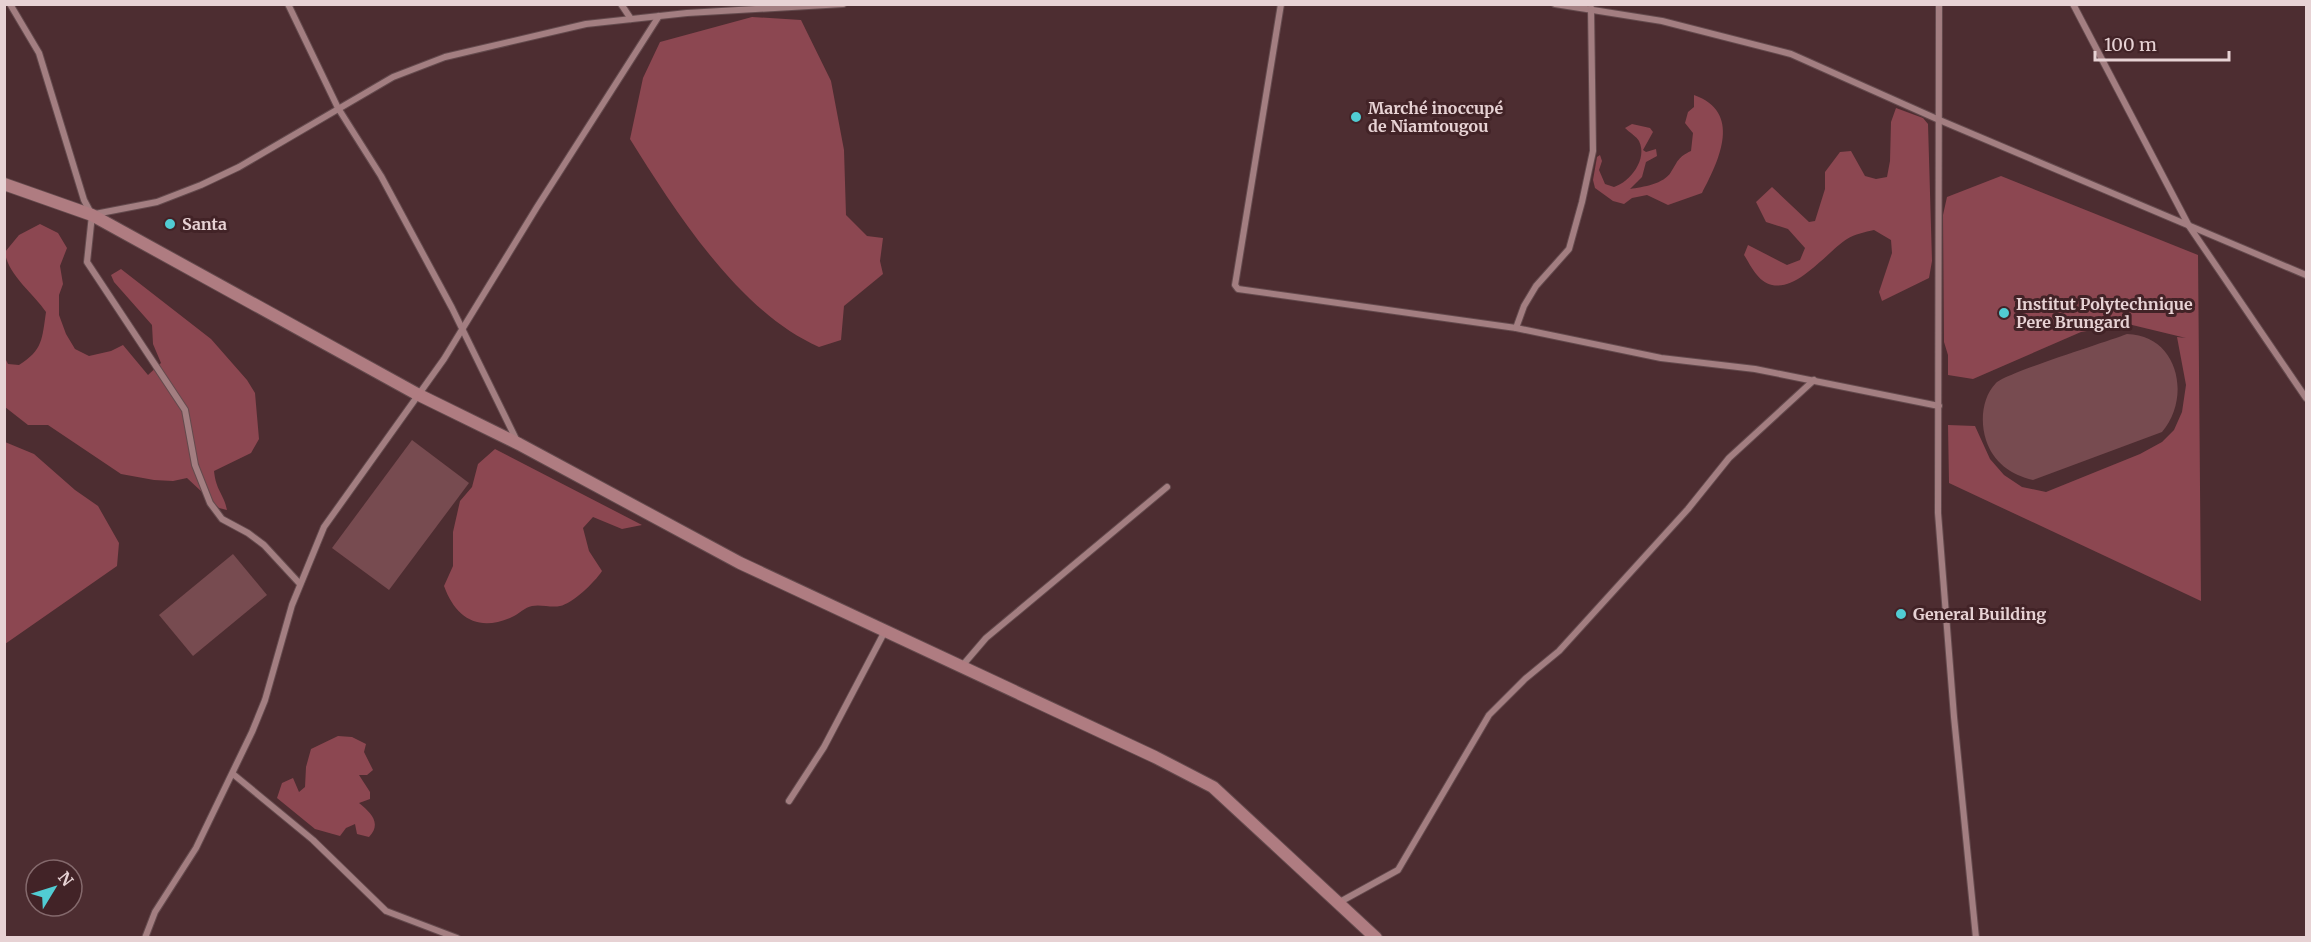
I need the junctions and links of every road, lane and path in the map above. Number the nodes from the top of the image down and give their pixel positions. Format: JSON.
{"nodes":[{"id":1,"x":10,"y":4,"type":"edge"},
{"id":2,"x":288,"y":4,"type":"edge"},
{"id":3,"x":621,"y":4,"type":"edge"},
{"id":4,"x":843,"y":4,"type":"edge"},
{"id":5,"x":1281,"y":4,"type":"edge"},
{"id":6,"x":1555,"y":4,"type":"edge"},
{"id":7,"x":1939,"y":4,"type":"edge"},
{"id":8,"x":2073,"y":4,"type":"edge"},
{"id":9,"x":1591,"y":8,"type":"junction"},
{"id":10,"x":659,"y":16,"type":"junction"},
{"id":11,"x":631,"y":19,"type":"junction"},
{"id":12,"x":338,"y":108,"type":"junction"},
{"id":13,"x":1937,"y":119,"type":"junction"},
{"id":14,"x":4,"y":184,"type":"edge"},
{"id":15,"x":92,"y":215,"type":"junction"},
{"id":16,"x":2189,"y":226,"type":"junction"},
{"id":17,"x":2307,"y":274,"type":"edge"},
{"id":18,"x":461,"y":328,"type":"junction"},
{"id":19,"x":1516,"y":328,"type":"junction"},
{"id":20,"x":1814,"y":380,"type":"junction"},
{"id":21,"x":417,"y":394,"type":"junction"},
{"id":22,"x":2307,"y":398,"type":"edge"},
{"id":23,"x":1939,"y":406,"type":"junction"},
{"id":24,"x":519,"y":444,"type":"junction"},
{"id":25,"x":1167,"y":487,"type":"dead end"},
{"id":26,"x":300,"y":585,"type":"junction"},
{"id":27,"x":885,"y":630,"type":"junction"},
{"id":28,"x":962,"y":666,"type":"junction"},
{"id":29,"x":233,"y":774,"type":"junction"},
{"id":30,"x":789,"y":801,"type":"dead end"},
{"id":31,"x":1336,"y":904,"type":"junction"},
{"id":32,"x":145,"y":938,"type":"edge"},
{"id":33,"x":457,"y":938,"type":"edge"},
{"id":34,"x":1376,"y":938,"type":"edge"},
{"id":35,"x":1976,"y":938,"type":"edge"}],
"edges":[{"from":1,"to":15,"type":"street"},
{"from":2,"to":12,"type":"street"},
{"from":3,"to":11,"type":"street"},
{"from":4,"to":10,"type":"street"},
{"from":5,"to":19,"type":"street"},
{"from":6,"to":9,"type":"street"},
{"from":7,"to":13,"type":"street"},
{"from":8,"to":16,"type":"street"},
{"from":9,"to":13,"type":"street"},
{"from":9,"to":19,"type":"street"},
{"from":10,"to":11,"type":"street"},
{"from":10,"to":18,"type":"street"},
{"from":11,"to":12,"type":"street"},
{"from":12,"to":15,"type":"street"},
{"from":12,"to":18,"type":"street"},
{"from":13,"to":16,"type":"street"},
{"from":13,"to":23,"type":"street"},
{"from":14,"to":15,"type":"main road"},
{"from":15,"to":21,"type":"main road"},
{"from":15,"to":26,"type":"street"},
{"from":16,"to":17,"type":"street"},
{"from":16,"to":22,"type":"street"},
{"from":18,"to":21,"type":"street"},
{"from":18,"to":24,"type":"street"},
{"from":19,"to":20,"type":"street"},
{"from":20,"to":23,"type":"street"},
{"from":20,"to":31,"type":"street"},
{"from":21,"to":24,"type":"main road"},
{"from":21,"to":26,"type":"street"},
{"from":23,"to":35,"type":"street"},
{"from":24,"to":27,"type":"main road"},
{"from":25,"to":28,"type":"street"},
{"from":26,"to":29,"type":"street"},
{"from":27,"to":28,"type":"main road"},
{"from":27,"to":30,"type":"street"},
{"from":28,"to":31,"type":"main road"},
{"from":29,"to":32,"type":"street"},
{"from":29,"to":33,"type":"street"},
{"from":31,"to":34,"type":"main road"}]}
